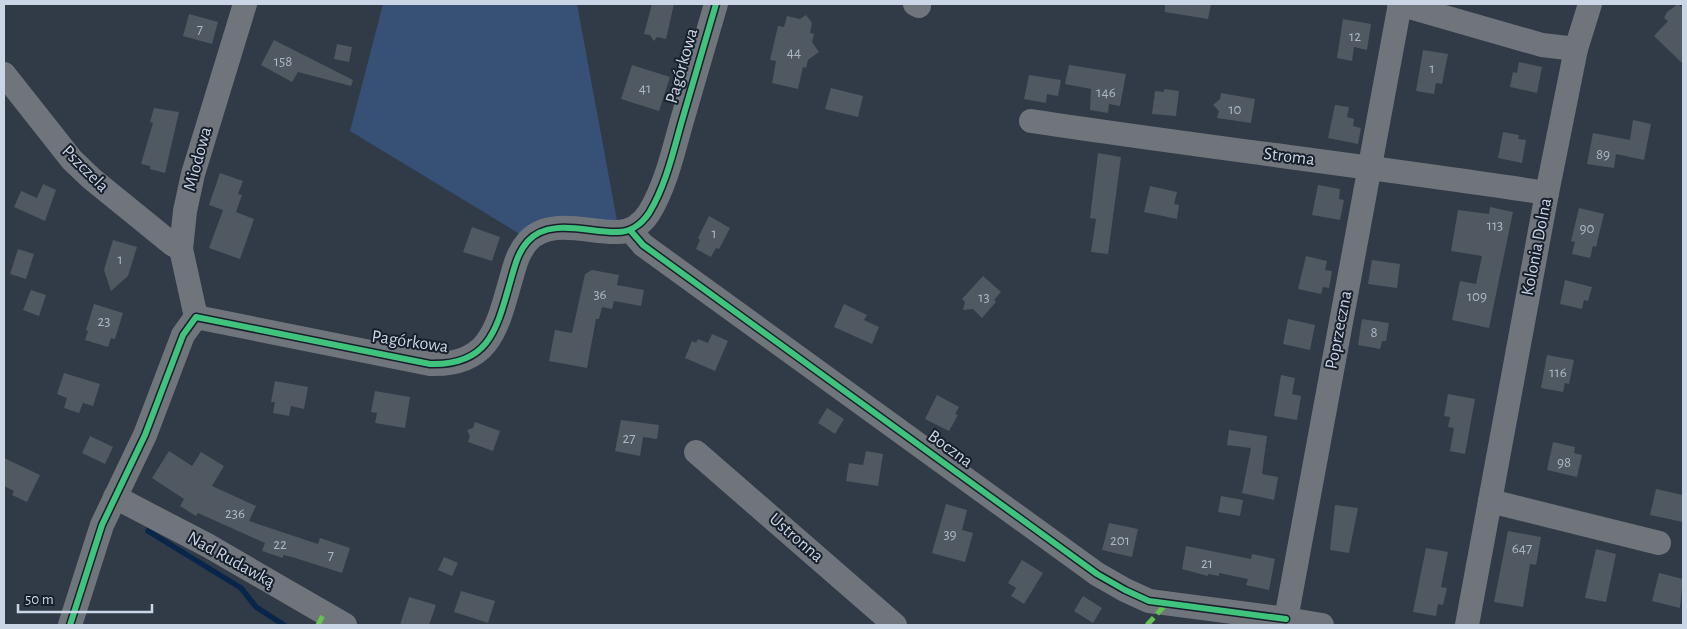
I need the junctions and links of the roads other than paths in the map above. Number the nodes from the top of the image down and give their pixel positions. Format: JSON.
{"nodes":[{"id":1,"x":245,"y":4,"type":"edge"},
{"id":2,"x":716,"y":4,"type":"edge"},
{"id":3,"x":1400,"y":4,"type":"edge"},
{"id":4,"x":1590,"y":4,"type":"edge"},
{"id":5,"x":1576,"y":49,"type":"junction"},
{"id":6,"x":4,"y":74,"type":"edge"},
{"id":7,"x":1031,"y":121,"type":"dead end"},
{"id":8,"x":1370,"y":166,"type":"junction"},
{"id":9,"x":1547,"y":193,"type":"junction"},
{"id":10,"x":630,"y":230,"type":"junction"},
{"id":11,"x":181,"y":249,"type":"junction"},
{"id":12,"x":196,"y":317,"type":"junction"},
{"id":13,"x":696,"y":452,"type":"dead end"},
{"id":14,"x":115,"y":497,"type":"junction"},
{"id":15,"x":1490,"y":501,"type":"junction"},
{"id":16,"x":1659,"y":543,"type":"dead end"},
{"id":17,"x":1286,"y":619,"type":"junction"},
{"id":18,"x":70,"y":625,"type":"edge"},
{"id":19,"x":345,"y":625,"type":"edge"},
{"id":20,"x":894,"y":625,"type":"edge"},
{"id":21,"x":1322,"y":625,"type":"edge"},
{"id":22,"x":1467,"y":625,"type":"edge"}],
"edges":[{"from":1,"to":11,"type":"street","name":"Miodowa"},
{"from":2,"to":10,"type":"street","name":"Pagórkowa"},
{"from":3,"to":5,"type":"street"},
{"from":3,"to":8,"type":"street","name":"Poprzeczna"},
{"from":4,"to":5,"type":"street","name":"Kolonia Dolna"},
{"from":5,"to":9,"type":"street","name":"Kolonia Dolna"},
{"from":6,"to":11,"type":"street","name":"Pszczela"},
{"from":7,"to":8,"type":"street","name":"Stroma"},
{"from":8,"to":9,"type":"street","name":"Stroma"},
{"from":8,"to":17,"type":"street","name":"Poprzeczna"},
{"from":9,"to":15,"type":"street","name":"Kolonia Dolna"},
{"from":10,"to":12,"type":"street","name":"Pagórkowa"},
{"from":10,"to":17,"type":"street","name":"Boczna"},
{"from":11,"to":12,"type":"street","name":"Miodowa"},
{"from":12,"to":14,"type":"street"},
{"from":13,"to":20,"type":"street","name":"Ustronna"},
{"from":14,"to":18,"type":"street"},
{"from":14,"to":19,"type":"street","name":"Nad Rudawką"},
{"from":15,"to":16,"type":"street"},
{"from":15,"to":22,"type":"street","name":"Kolonia Dolna"},
{"from":17,"to":21,"type":"street"}]}
